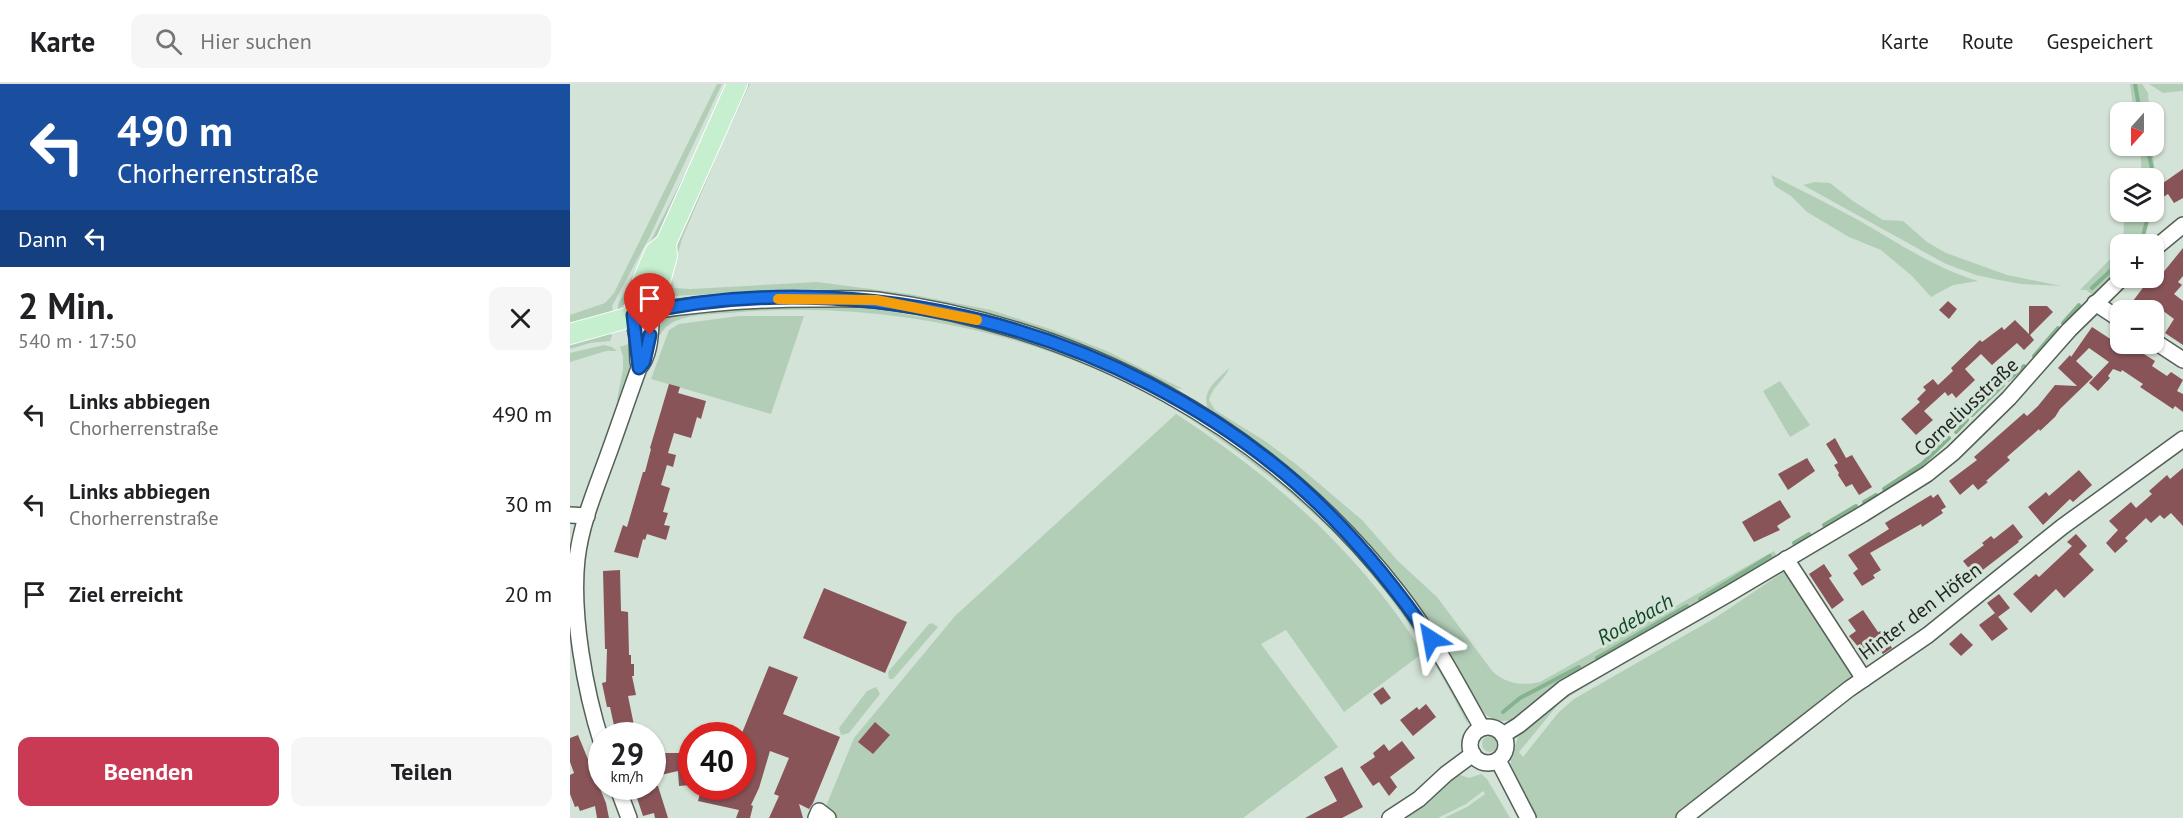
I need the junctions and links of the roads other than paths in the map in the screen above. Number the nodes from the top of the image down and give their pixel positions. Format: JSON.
{"nodes":[{"id":1,"x":737,"y":84,"type":"edge"},
{"id":2,"x":2183,"y":225,"type":"edge"},
{"id":3,"x":2164,"y":241,"type":"edge"},
{"id":4,"x":2111,"y":288,"type":"edge"},
{"id":5,"x":2095,"y":303,"type":"junction"},
{"id":6,"x":642,"y":313,"type":"junction"},
{"id":7,"x":2110,"y":313,"type":"edge"},
{"id":8,"x":570,"y":334,"type":"edge"},
{"id":9,"x":2164,"y":348,"type":"edge"},
{"id":10,"x":2183,"y":360,"type":"edge"},
{"id":11,"x":2183,"y":439,"type":"edge"},
{"id":12,"x":570,"y":515,"type":"edge"},
{"id":13,"x":587,"y":516,"type":"junction"},
{"id":14,"x":1786,"y":559,"type":"junction"},
{"id":15,"x":1864,"y":679,"type":"junction"},
{"id":16,"x":595,"y":722,"type":"edge"},
{"id":17,"x":1482,"y":728,"type":"junction"},
{"id":18,"x":1503,"y":735,"type":"junction"},
{"id":19,"x":1473,"y":754,"type":"junction"},
{"id":20,"x":1498,"y":760,"type":"junction"},
{"id":21,"x":622,"y":800,"type":"edge"},
{"id":22,"x":629,"y":818,"type":"edge"},
{"id":23,"x":1390,"y":818,"type":"edge"},
{"id":24,"x":1528,"y":818,"type":"edge"},
{"id":25,"x":1684,"y":818,"type":"edge"}],
"edges":[{"from":1,"to":6,"type":"main road"},
{"from":2,"to":3,"type":"street"},
{"from":4,"to":5,"type":"street","name":"Corneliusstraße"},
{"from":5,"to":7,"type":"street"},
{"from":5,"to":14,"type":"street","name":"Corneliusstraße"},
{"from":6,"to":8,"type":"main road"},
{"from":6,"to":13,"type":"street"},
{"from":6,"to":17,"type":"street"},
{"from":9,"to":10,"type":"street"},
{"from":11,"to":15,"type":"street","name":"Hinter den Höfen"},
{"from":12,"to":13,"type":"street"},
{"from":13,"to":16,"type":"street"},
{"from":14,"to":15,"type":"street"},
{"from":14,"to":18,"type":"street","name":"Corneliusstraße"},
{"from":15,"to":25,"type":"street","name":"Hinter den Höfen"},
{"from":17,"to":18,"type":"street"},
{"from":17,"to":19,"type":"street"},
{"from":18,"to":20,"type":"street"},
{"from":19,"to":20,"type":"street"},
{"from":19,"to":23,"type":"street"},
{"from":20,"to":24,"type":"street"},
{"from":21,"to":22,"type":"street"}]}
